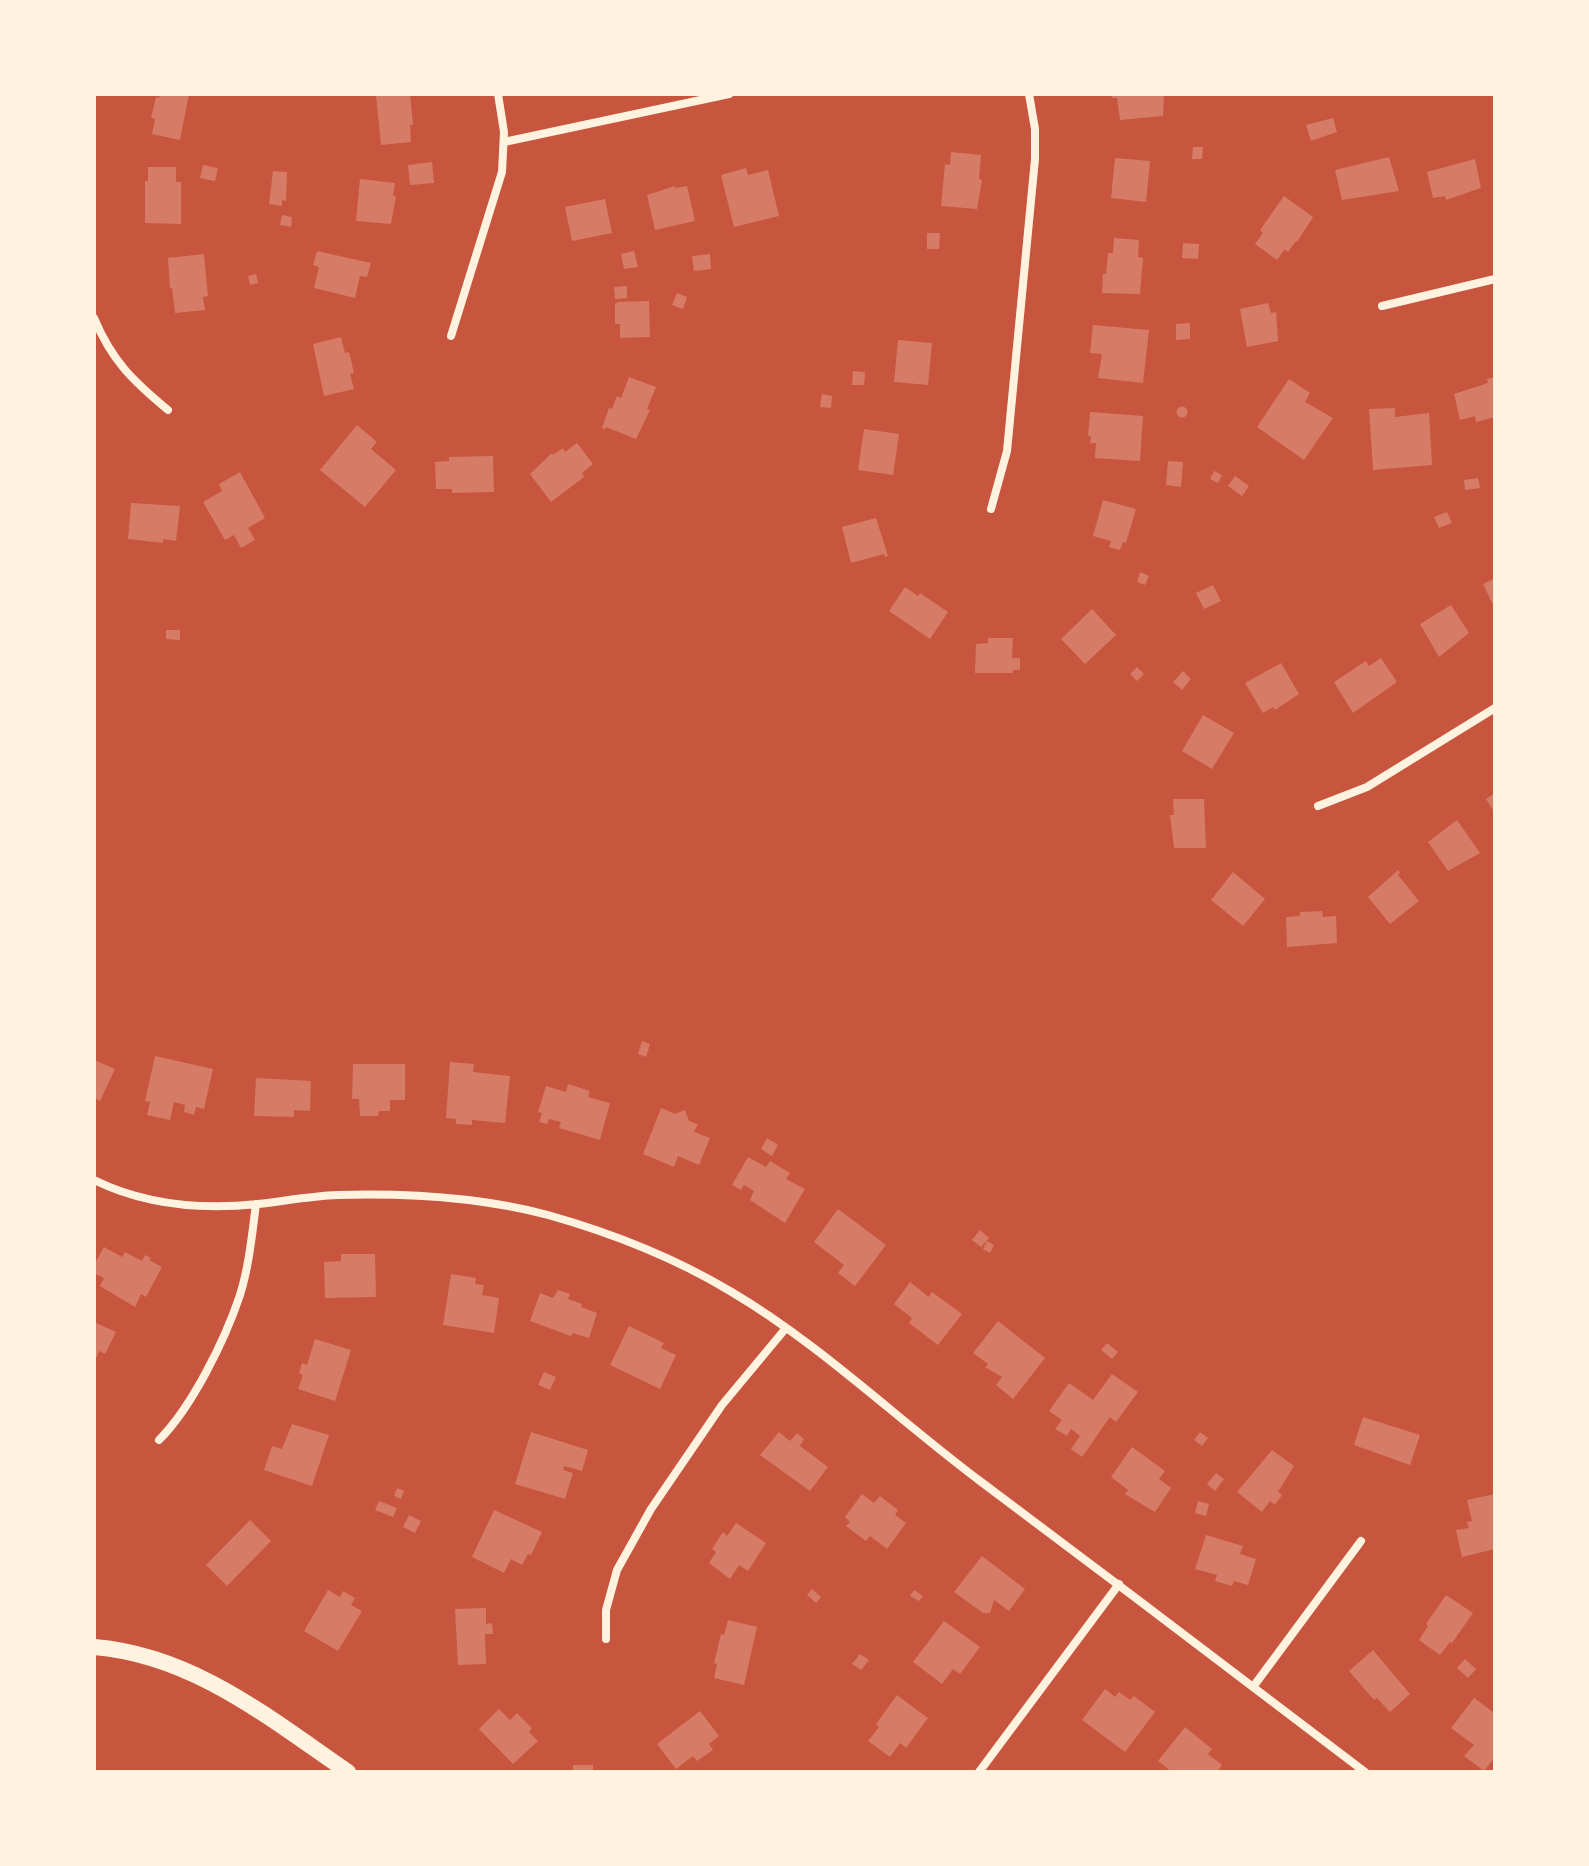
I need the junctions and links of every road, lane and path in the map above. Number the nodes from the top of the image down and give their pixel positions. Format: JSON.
{"nodes":[{"id":1,"x":498,"y":94,"type":"edge"},
{"id":2,"x":729,"y":94,"type":"edge"},
{"id":3,"x":1029,"y":94,"type":"edge"},
{"id":4,"x":504,"y":142,"type":"junction"},
{"id":5,"x":1495,"y":279,"type":"edge"},
{"id":6,"x":1382,"y":306,"type":"dead end"},
{"id":7,"x":94,"y":318,"type":"edge"},
{"id":8,"x":451,"y":336,"type":"dead end"},
{"id":9,"x":168,"y":410,"type":"dead end"},
{"id":10,"x":991,"y":509,"type":"dead end"},
{"id":11,"x":1495,"y":708,"type":"edge"},
{"id":12,"x":1318,"y":806,"type":"dead end"},
{"id":13,"x":94,"y":1180,"type":"edge"},
{"id":14,"x":256,"y":1204,"type":"junction"},
{"id":15,"x":786,"y":1328,"type":"junction"},
{"id":16,"x":159,"y":1440,"type":"dead end"},
{"id":17,"x":1361,"y":1541,"type":"dead end"},
{"id":18,"x":1119,"y":1584,"type":"junction"},
{"id":19,"x":606,"y":1639,"type":"dead end"},
{"id":20,"x":94,"y":1647,"type":"edge"},
{"id":21,"x":1253,"y":1687,"type":"junction"},
{"id":22,"x":348,"y":1772,"type":"edge"},
{"id":23,"x":979,"y":1772,"type":"edge"},
{"id":24,"x":1365,"y":1772,"type":"edge"}],
"edges":[{"from":1,"to":4,"type":"street"},
{"from":2,"to":4,"type":"street"},
{"from":3,"to":10,"type":"street"},
{"from":4,"to":8,"type":"street"},
{"from":5,"to":6,"type":"street"},
{"from":7,"to":9,"type":"street"},
{"from":11,"to":12,"type":"street"},
{"from":13,"to":14,"type":"street"},
{"from":14,"to":15,"type":"street"},
{"from":14,"to":16,"type":"street"},
{"from":15,"to":18,"type":"street"},
{"from":15,"to":19,"type":"street"},
{"from":17,"to":21,"type":"street"},
{"from":18,"to":21,"type":"street"},
{"from":18,"to":23,"type":"street"},
{"from":20,"to":22,"type":"main road"},
{"from":21,"to":24,"type":"street"}]}
